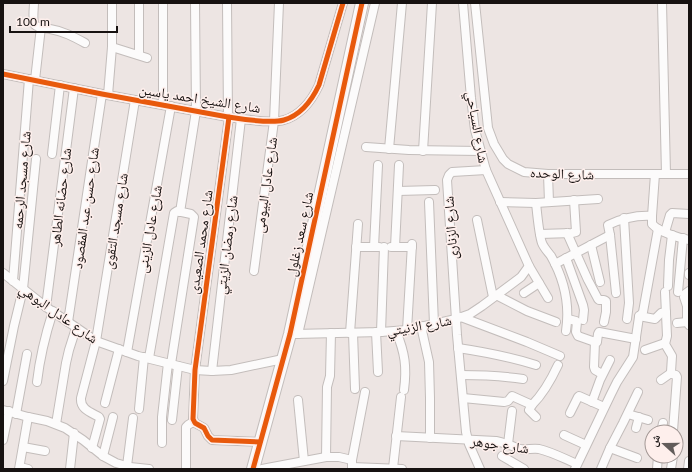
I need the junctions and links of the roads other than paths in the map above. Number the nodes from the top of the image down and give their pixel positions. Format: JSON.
{"nodes":[{"id":1,"x":34,"y":3,"type":"edge"},
{"id":2,"x":112,"y":3,"type":"edge"},
{"id":3,"x":139,"y":3,"type":"edge"},
{"id":4,"x":163,"y":3,"type":"edge"},
{"id":5,"x":195,"y":3,"type":"edge"},
{"id":6,"x":227,"y":3,"type":"edge"},
{"id":7,"x":279,"y":3,"type":"edge"},
{"id":8,"x":343,"y":3,"type":"edge"},
{"id":9,"x":362,"y":3,"type":"edge"},
{"id":10,"x":376,"y":3,"type":"edge"},
{"id":11,"x":402,"y":3,"type":"edge"},
{"id":12,"x":432,"y":3,"type":"edge"},
{"id":13,"x":463,"y":3,"type":"edge"},
{"id":14,"x":475,"y":3,"type":"edge"},
{"id":15,"x":662,"y":3,"type":"edge"},
{"id":16,"x":41,"y":27,"type":"junction"},
{"id":17,"x":479,"y":37,"type":"junction"},
{"id":18,"x":466,"y":38,"type":"junction"},
{"id":19,"x":85,"y":43,"type":"dead end"},
{"id":20,"x":112,"y":47,"type":"junction"},
{"id":21,"x":139,"y":55,"type":"junction"},
{"id":22,"x":147,"y":58,"type":"dead end"},
{"id":23,"x":3,"y":74,"type":"edge"},
{"id":24,"x":32,"y":79,"type":"junction"},
{"id":25,"x":60,"y":85,"type":"junction"},
{"id":26,"x":74,"y":88,"type":"junction"},
{"id":27,"x":105,"y":94,"type":"junction"},
{"id":28,"x":135,"y":100,"type":"junction"},
{"id":29,"x":167,"y":106,"type":"junction"},
{"id":30,"x":196,"y":111,"type":"junction"},
{"id":31,"x":228,"y":117,"type":"junction"},
{"id":32,"x":241,"y":119,"type":"junction"},
{"id":33,"x":274,"y":121,"type":"junction"},
{"id":34,"x":366,"y":147,"type":"dead end"},
{"id":35,"x":389,"y":149,"type":"junction"},
{"id":36,"x":480,"y":150,"type":"junction"},
{"id":37,"x":423,"y":151,"type":"junction"},
{"id":38,"x":52,"y":154,"type":"dead end"},
{"id":39,"x":36,"y":159,"type":"dead end"},
{"id":40,"x":399,"y":165,"type":"dead end"},
{"id":41,"x":378,"y":166,"type":"dead end"},
{"id":42,"x":486,"y":170,"type":"junction"},
{"id":43,"x":548,"y":174,"type":"junction"},
{"id":44,"x":655,"y":174,"type":"junction"},
{"id":45,"x":666,"y":174,"type":"junction"},
{"id":46,"x":689,"y":174,"type":"edge"},
{"id":47,"x":435,"y":190,"type":"dead end"},
{"id":48,"x":398,"y":192,"type":"junction"},
{"id":49,"x":598,"y":199,"type":"dead end"},
{"id":50,"x":574,"y":200,"type":"junction"},
{"id":51,"x":429,"y":202,"type":"dead end"},
{"id":52,"x":500,"y":202,"type":"junction"},
{"id":53,"x":549,"y":202,"type":"junction"},
{"id":54,"x":536,"y":203,"type":"junction"},
{"id":55,"x":180,"y":212,"type":"junction"},
{"id":56,"x":689,"y":214,"type":"edge"},
{"id":57,"x":652,"y":216,"type":"junction"},
{"id":58,"x":624,"y":218,"type":"junction"},
{"id":59,"x":477,"y":220,"type":"dead end"},
{"id":60,"x":358,"y":224,"type":"dead end"},
{"id":61,"x":665,"y":232,"type":"junction"},
{"id":62,"x":567,"y":233,"type":"junction"},
{"id":63,"x":540,"y":234,"type":"junction"},
{"id":64,"x":610,"y":235,"type":"junction"},
{"id":65,"x":686,"y":239,"type":"edge"},
{"id":66,"x":591,"y":245,"type":"junction"},
{"id":67,"x":356,"y":247,"type":"junction"},
{"id":68,"x":374,"y":247,"type":"junction"},
{"id":69,"x":384,"y":247,"type":"junction"},
{"id":70,"x":395,"y":247,"type":"junction"},
{"id":71,"x":576,"y":252,"type":"junction"},
{"id":72,"x":566,"y":258,"type":"junction"},
{"id":73,"x":554,"y":264,"type":"junction"},
{"id":74,"x":530,"y":266,"type":"junction"},
{"id":75,"x":254,"y":271,"type":"dead end"},
{"id":76,"x":3,"y":275,"type":"edge"},
{"id":77,"x":13,"y":282,"type":"junction"},
{"id":78,"x":600,"y":282,"type":"dead end"},
{"id":79,"x":539,"y":283,"type":"junction"},
{"id":80,"x":23,"y":289,"type":"junction"},
{"id":81,"x":689,"y":291,"type":"edge"},
{"id":82,"x":678,"y":292,"type":"dead end"},
{"id":83,"x":524,"y":293,"type":"dead end"},
{"id":84,"x":616,"y":293,"type":"dead end"},
{"id":85,"x":495,"y":296,"type":"junction"},
{"id":86,"x":548,"y":298,"type":"dead end"},
{"id":87,"x":50,"y":309,"type":"junction"},
{"id":88,"x":666,"y":312,"type":"junction"},
{"id":89,"x":639,"y":316,"type":"junction"},
{"id":90,"x":459,"y":318,"type":"junction"},
{"id":91,"x":568,"y":319,"type":"junction"},
{"id":92,"x":627,"y":319,"type":"dead end"},
{"id":93,"x":583,"y":320,"type":"dead end"},
{"id":94,"x":68,"y":322,"type":"junction"},
{"id":95,"x":556,"y":322,"type":"dead end"},
{"id":96,"x":604,"y":322,"type":"dead end"},
{"id":97,"x":677,"y":322,"type":"dead end"},
{"id":98,"x":688,"y":323,"type":"edge"},
{"id":99,"x":434,"y":324,"type":"junction"},
{"id":100,"x":421,"y":326,"type":"junction"},
{"id":101,"x":76,"y":328,"type":"junction"},
{"id":102,"x":396,"y":330,"type":"junction"},
{"id":103,"x":407,"y":330,"type":"junction"},
{"id":104,"x":566,"y":331,"type":"dead end"},
{"id":105,"x":378,"y":332,"type":"junction"},
{"id":106,"x":331,"y":333,"type":"junction"},
{"id":107,"x":352,"y":333,"type":"junction"},
{"id":108,"x":294,"y":334,"type":"junction"},
{"id":109,"x":636,"y":339,"type":"junction"},
{"id":110,"x":96,"y":341,"type":"junction"},
{"id":111,"x":596,"y":342,"type":"junction"},
{"id":112,"x":665,"y":343,"type":"junction"},
{"id":113,"x":458,"y":348,"type":"junction"},
{"id":114,"x":123,"y":350,"type":"junction"},
{"id":115,"x":645,"y":350,"type":"dead end"},
{"id":116,"x":27,"y":354,"type":"dead end"},
{"id":117,"x":560,"y":356,"type":"dead end"},
{"id":118,"x":147,"y":358,"type":"junction"},
{"id":119,"x":283,"y":359,"type":"junction"},
{"id":120,"x":610,"y":360,"type":"dead end"},
{"id":121,"x":172,"y":364,"type":"junction"},
{"id":122,"x":536,"y":364,"type":"dead end"},
{"id":123,"x":558,"y":365,"type":"dead end"},
{"id":124,"x":195,"y":370,"type":"junction"},
{"id":125,"x":212,"y":370,"type":"junction"},
{"id":126,"x":378,"y":372,"type":"dead end"},
{"id":127,"x":671,"y":373,"type":"junction"},
{"id":128,"x":602,"y":374,"type":"junction"},
{"id":129,"x":461,"y":375,"type":"junction"},
{"id":130,"x":523,"y":379,"type":"dead end"},
{"id":131,"x":661,"y":380,"type":"dead end"},
{"id":132,"x":3,"y":381,"type":"edge"},
{"id":133,"x":37,"y":382,"type":"dead end"},
{"id":134,"x":356,"y":389,"type":"dead end"},
{"id":135,"x":365,"y":392,"type":"dead end"},
{"id":136,"x":638,"y":392,"type":"dead end"},
{"id":137,"x":463,"y":398,"type":"junction"},
{"id":138,"x":298,"y":400,"type":"dead end"},
{"id":139,"x":104,"y":402,"type":"dead end"},
{"id":140,"x":592,"y":402,"type":"junction"},
{"id":141,"x":532,"y":405,"type":"junction"},
{"id":142,"x":604,"y":407,"type":"junction"},
{"id":143,"x":138,"y":409,"type":"dead end"},
{"id":144,"x":512,"y":411,"type":"dead end"},
{"id":145,"x":9,"y":412,"type":"edge"},
{"id":146,"x":570,"y":413,"type":"dead end"},
{"id":147,"x":628,"y":414,"type":"junction"},
{"id":148,"x":28,"y":417,"type":"junction"},
{"id":149,"x":112,"y":417,"type":"dead end"},
{"id":150,"x":536,"y":417,"type":"dead end"},
{"id":151,"x":639,"y":417,"type":"junction"},
{"id":152,"x":133,"y":418,"type":"dead end"},
{"id":153,"x":172,"y":420,"type":"dead end"},
{"id":154,"x":648,"y":420,"type":"dead end"},
{"id":155,"x":194,"y":422,"type":"junction"},
{"id":156,"x":56,"y":424,"type":"junction"},
{"id":157,"x":674,"y":424,"type":"edge"},
{"id":158,"x":636,"y":428,"type":"dead end"},
{"id":159,"x":74,"y":433,"type":"junction"},
{"id":160,"x":564,"y":435,"type":"dead end"},
{"id":161,"x":396,"y":436,"type":"junction"},
{"id":162,"x":430,"y":438,"type":"junction"},
{"id":163,"x":467,"y":439,"type":"junction"},
{"id":164,"x":3,"y":440,"type":"edge"},
{"id":165,"x":260,"y":442,"type":"junction"},
{"id":166,"x":162,"y":444,"type":"dead end"},
{"id":167,"x":508,"y":444,"type":"junction"},
{"id":168,"x":586,"y":445,"type":"junction"},
{"id":169,"x":23,"y":447,"type":"junction"},
{"id":170,"x":92,"y":448,"type":"junction"},
{"id":171,"x":610,"y":448,"type":"junction"},
{"id":172,"x":45,"y":451,"type":"dead end"},
{"id":173,"x":103,"y":456,"type":"junction"},
{"id":174,"x":502,"y":456,"type":"dead end"},
{"id":175,"x":326,"y":457,"type":"junction"},
{"id":176,"x":636,"y":458,"type":"dead end"},
{"id":177,"x":304,"y":461,"type":"junction"},
{"id":178,"x":689,"y":461,"type":"edge"},
{"id":179,"x":352,"y":465,"type":"edge"},
{"id":180,"x":576,"y":467,"type":"edge"},
{"id":181,"x":20,"y":468,"type":"edge"},
{"id":182,"x":129,"y":468,"type":"edge"},
{"id":183,"x":389,"y":468,"type":"edge"},
{"id":184,"x":604,"y":468,"type":"edge"},
{"id":185,"x":28,"y":469,"type":"edge"},
{"id":186,"x":70,"y":469,"type":"edge"},
{"id":187,"x":149,"y":469,"type":"edge"},
{"id":188,"x":186,"y":469,"type":"edge"},
{"id":189,"x":252,"y":469,"type":"edge"},
{"id":190,"x":262,"y":469,"type":"edge"},
{"id":191,"x":402,"y":469,"type":"edge"},
{"id":192,"x":480,"y":469,"type":"edge"},
{"id":193,"x":524,"y":469,"type":"edge"},
{"id":194,"x":688,"y":469,"type":"edge"}],
"edges":[{"from":1,"to":16,"type":"street"},
{"from":2,"to":20,"type":"street","name":"شارع حسن عبد المقصود"},
{"from":3,"to":21,"type":"street"},
{"from":4,"to":29,"type":"street","name":"شارع عادل الزينى"},
{"from":5,"to":30,"type":"street"},
{"from":6,"to":31,"type":"street","name":"شارع محمد الصعيدى"},
{"from":7,"to":33,"type":"street","name":"شارع عادل البيومى"},
{"from":8,"to":33,"type":"street","name":"شارع الشيخ احمد ياسين"},
{"from":9,"to":108,"type":"street","name":"شارع سعد زغلول"},
{"from":10,"to":108,"type":"street","name":"شارع سعد زغلول"},
{"from":11,"to":35,"type":"street"},
{"from":12,"to":37,"type":"street"},
{"from":13,"to":18,"type":"street","name":"شارع السياحي"},
{"from":14,"to":17,"type":"street","name":"شارع الوحده"},
{"from":15,"to":45,"type":"street"},
{"from":16,"to":19,"type":"street"},
{"from":16,"to":24,"type":"street","name":"شارع مسجد الرحمه"},
{"from":17,"to":18,"type":"street"},
{"from":17,"to":43,"type":"street","name":"شارع الوحده"},
{"from":18,"to":36,"type":"street","name":"شارع السياحي"},
{"from":20,"to":21,"type":"street"},
{"from":20,"to":27,"type":"street","name":"شارع حسن عبد المقصود"},
{"from":21,"to":22,"type":"street"},
{"from":23,"to":24,"type":"street","name":"شارع الشيخ احمد ياسين"},
{"from":24,"to":25,"type":"street","name":"شارع الشيخ احمد ياسين"},
{"from":24,"to":77,"type":"street","name":"شارع مسجد الرحمه"},
{"from":25,"to":26,"type":"street","name":"شارع الشيخ احمد ياسين"},
{"from":25,"to":38,"type":"street"},
{"from":26,"to":27,"type":"street","name":"شارع الشيخ احمد ياسين"},
{"from":26,"to":87,"type":"street","name":"شارع حضانه الطاهر"},
{"from":27,"to":28,"type":"street","name":"شارع الشيخ احمد ياسين"},
{"from":27,"to":94,"type":"street","name":"شارع حسن عبد المقصود"},
{"from":28,"to":29,"type":"street","name":"شارع الشيخ احمد ياسين"},
{"from":28,"to":110,"type":"street","name":"شارع مسجد التقوى"},
{"from":29,"to":30,"type":"street","name":"شارع الشيخ احمد ياسين"},
{"from":29,"to":114,"type":"street","name":"شارع عادل الزينى"},
{"from":30,"to":31,"type":"street","name":"شارع الشيخ احمد ياسين"},
{"from":30,"to":55,"type":"street"},
{"from":31,"to":32,"type":"street","name":"شارع الشيخ احمد ياسين"},
{"from":31,"to":124,"type":"street","name":"شارع محمد الصعيدى"},
{"from":32,"to":33,"type":"street","name":"شارع الشيخ احمد ياسين"},
{"from":32,"to":125,"type":"street","name":"شارع رمضان الزيتي"},
{"from":33,"to":75,"type":"street","name":"شارع عادل البيومى"},
{"from":34,"to":35,"type":"street"},
{"from":35,"to":37,"type":"street"},
{"from":36,"to":37,"type":"street"},
{"from":36,"to":42,"type":"street","name":"شارع السياحي"},
{"from":39,"to":80,"type":"street"},
{"from":40,"to":48,"type":"street"},
{"from":41,"to":68,"type":"street"},
{"from":42,"to":52,"type":"street","name":"شارع السياحي"},
{"from":42,"to":90,"type":"street","name":"شارع الزنارى"},
{"from":43,"to":44,"type":"street","name":"شارع الوحده"},
{"from":43,"to":53,"type":"street"},
{"from":44,"to":45,"type":"street","name":"شارع الوحده"},
{"from":44,"to":57,"type":"street"},
{"from":45,"to":46,"type":"street","name":"شارع الوحده"},
{"from":47,"to":48,"type":"street"},
{"from":48,"to":70,"type":"street"},
{"from":49,"to":50,"type":"street"},
{"from":50,"to":53,"type":"street"},
{"from":50,"to":62,"type":"street"},
{"from":51,"to":99,"type":"street"},
{"from":52,"to":54,"type":"street"},
{"from":52,"to":74,"type":"street","name":"شارع السياحي"},
{"from":53,"to":54,"type":"street"},
{"from":54,"to":63,"type":"street"},
{"from":55,"to":118,"type":"street"},
{"from":55,"to":121,"type":"street"},
{"from":56,"to":61,"type":"street"},
{"from":57,"to":58,"type":"street"},
{"from":57,"to":61,"type":"street"},
{"from":58,"to":64,"type":"street"},
{"from":58,"to":92,"type":"street"},
{"from":59,"to":85,"type":"street"},
{"from":60,"to":67,"type":"street"},
{"from":61,"to":65,"type":"street"},
{"from":61,"to":88,"type":"street"},
{"from":61,"to":89,"type":"street"},
{"from":62,"to":63,"type":"street"},
{"from":62,"to":71,"type":"street"},
{"from":63,"to":73,"type":"street"},
{"from":64,"to":66,"type":"street"},
{"from":64,"to":84,"type":"street"},
{"from":65,"to":82,"type":"street"},
{"from":66,"to":71,"type":"street"},
{"from":66,"to":78,"type":"street"},
{"from":67,"to":68,"type":"street"},
{"from":67,"to":107,"type":"street"},
{"from":68,"to":69,"type":"street"},
{"from":69,"to":70,"type":"street"},
{"from":69,"to":105,"type":"street"},
{"from":70,"to":103,"type":"street"},
{"from":71,"to":72,"type":"street"},
{"from":71,"to":96,"type":"street"},
{"from":72,"to":73,"type":"street"},
{"from":72,"to":93,"type":"street"},
{"from":73,"to":91,"type":"street"},
{"from":74,"to":79,"type":"street","name":"شارع السياحي"},
{"from":74,"to":85,"type":"street","name":"شارع الزنيتي"},
{"from":76,"to":77,"type":"street","name":"شارع عادل البوهي"},
{"from":77,"to":80,"type":"street","name":"شارع عادل البوهي"},
{"from":79,"to":83,"type":"street"},
{"from":79,"to":86,"type":"street","name":"شارع السياحي"},
{"from":80,"to":87,"type":"street","name":"شارع عادل البوهي"},
{"from":80,"to":132,"type":"street"},
{"from":81,"to":98,"type":"street"},
{"from":85,"to":90,"type":"street","name":"شارع الزنيتي"},
{"from":85,"to":95,"type":"street"},
{"from":87,"to":94,"type":"street","name":"شارع عادل البوهي"},
{"from":87,"to":133,"type":"street","name":"شارع حضانه الطاهر"},
{"from":88,"to":89,"type":"street"},
{"from":88,"to":112,"type":"street"},
{"from":89,"to":109,"type":"street"},
{"from":90,"to":99,"type":"street","name":"شارع الزنيتي"},
{"from":90,"to":113,"type":"street"},
{"from":90,"to":117,"type":"street"},
{"from":91,"to":104,"type":"street"},
{"from":91,"to":111,"type":"street"},
{"from":94,"to":101,"type":"street","name":"شارع عادل البوهي"},
{"from":97,"to":98,"type":"street"},
{"from":99,"to":100,"type":"street","name":"شارع الزنيتي"},
{"from":100,"to":103,"type":"street","name":"شارع الزنيتي"},
{"from":100,"to":162,"type":"street"},
{"from":101,"to":110,"type":"street","name":"شارع عادل البوهي"},
{"from":101,"to":156,"type":"street"},
{"from":102,"to":103,"type":"street","name":"شارع الزنيتي"},
{"from":102,"to":105,"type":"street","name":"شارع الزنيتي"},
{"from":102,"to":161,"type":"street"},
{"from":105,"to":107,"type":"street","name":"شارع الزنيتي"},
{"from":105,"to":126,"type":"street"},
{"from":106,"to":107,"type":"street","name":"شارع الزنيتي"},
{"from":106,"to":108,"type":"street","name":"شارع الزنيتي"},
{"from":106,"to":175,"type":"street"},
{"from":107,"to":134,"type":"street"},
{"from":108,"to":119,"type":"street","name":"شارع سعد زغلول"},
{"from":109,"to":111,"type":"street"},
{"from":109,"to":142,"type":"street"},
{"from":110,"to":114,"type":"street","name":"شارع عادل البوهي"},
{"from":110,"to":170,"type":"street","name":"شارع مسجد التقوى"},
{"from":111,"to":128,"type":"street"},
{"from":112,"to":115,"type":"street"},
{"from":112,"to":127,"type":"street"},
{"from":113,"to":122,"type":"street"},
{"from":113,"to":129,"type":"street"},
{"from":114,"to":118,"type":"street","name":"شارع عادل البوهي"},
{"from":114,"to":139,"type":"street","name":"شارع عادل الزينى"},
{"from":116,"to":145,"type":"street"},
{"from":118,"to":121,"type":"street","name":"شارع عادل البوهي"},
{"from":118,"to":143,"type":"street"},
{"from":119,"to":125,"type":"street","name":"شارع عادل البوهي"},
{"from":119,"to":165,"type":"street","name":"شارع سعد زغلول"},
{"from":120,"to":128,"type":"street"},
{"from":121,"to":124,"type":"street","name":"شارع عادل البوهي"},
{"from":121,"to":153,"type":"street"},
{"from":121,"to":166,"type":"street"},
{"from":123,"to":141,"type":"street"},
{"from":124,"to":125,"type":"street","name":"شارع عادل البوهي"},
{"from":124,"to":155,"type":"street","name":"شارع محمد الصعيدى"},
{"from":127,"to":131,"type":"street"},
{"from":127,"to":157,"type":"street"},
{"from":128,"to":140,"type":"street"},
{"from":129,"to":130,"type":"street"},
{"from":129,"to":137,"type":"street"},
{"from":135,"to":179,"type":"street"},
{"from":136,"to":147,"type":"street"},
{"from":137,"to":141,"type":"street"},
{"from":137,"to":163,"type":"street"},
{"from":138,"to":177,"type":"street"},
{"from":140,"to":142,"type":"street"},
{"from":140,"to":146,"type":"street"},
{"from":141,"to":150,"type":"street"},
{"from":142,"to":168,"type":"street"},
{"from":144,"to":167,"type":"street"},
{"from":145,"to":148,"type":"street"},
{"from":145,"to":164,"type":"street"},
{"from":147,"to":151,"type":"street"},
{"from":147,"to":171,"type":"street"},
{"from":148,"to":156,"type":"street"},
{"from":148,"to":169,"type":"street"},
{"from":149,"to":173,"type":"street"},
{"from":151,"to":154,"type":"street"},
{"from":151,"to":158,"type":"street"},
{"from":152,"to":182,"type":"street"},
{"from":155,"to":165,"type":"street"},
{"from":155,"to":188,"type":"street"},
{"from":156,"to":159,"type":"street"},
{"from":159,"to":170,"type":"street"},
{"from":159,"to":186,"type":"street"},
{"from":160,"to":168,"type":"street"},
{"from":161,"to":162,"type":"street","name":"شارع جوهر"},
{"from":161,"to":183,"type":"street"},
{"from":162,"to":163,"type":"street","name":"شارع جوهر"},
{"from":163,"to":167,"type":"street","name":"شارع جوهر"},
{"from":163,"to":192,"type":"street"},
{"from":165,"to":189,"type":"street","name":"شارع سعد زغلول"},
{"from":167,"to":180,"type":"street","name":"شارع جوهر"},
{"from":168,"to":180,"type":"street"},
{"from":169,"to":172,"type":"street"},
{"from":169,"to":181,"type":"street"},
{"from":170,"to":173,"type":"street"},
{"from":171,"to":176,"type":"street"},
{"from":171,"to":184,"type":"street"},
{"from":173,"to":182,"type":"street"},
{"from":174,"to":193,"type":"street"},
{"from":175,"to":177,"type":"street"},
{"from":175,"to":179,"type":"street"},
{"from":177,"to":190,"type":"street"},
{"from":178,"to":194,"type":"street"},
{"from":179,"to":183,"type":"street"},
{"from":181,"to":185,"type":"street"},
{"from":182,"to":187,"type":"street"},
{"from":183,"to":191,"type":"street"}]}
